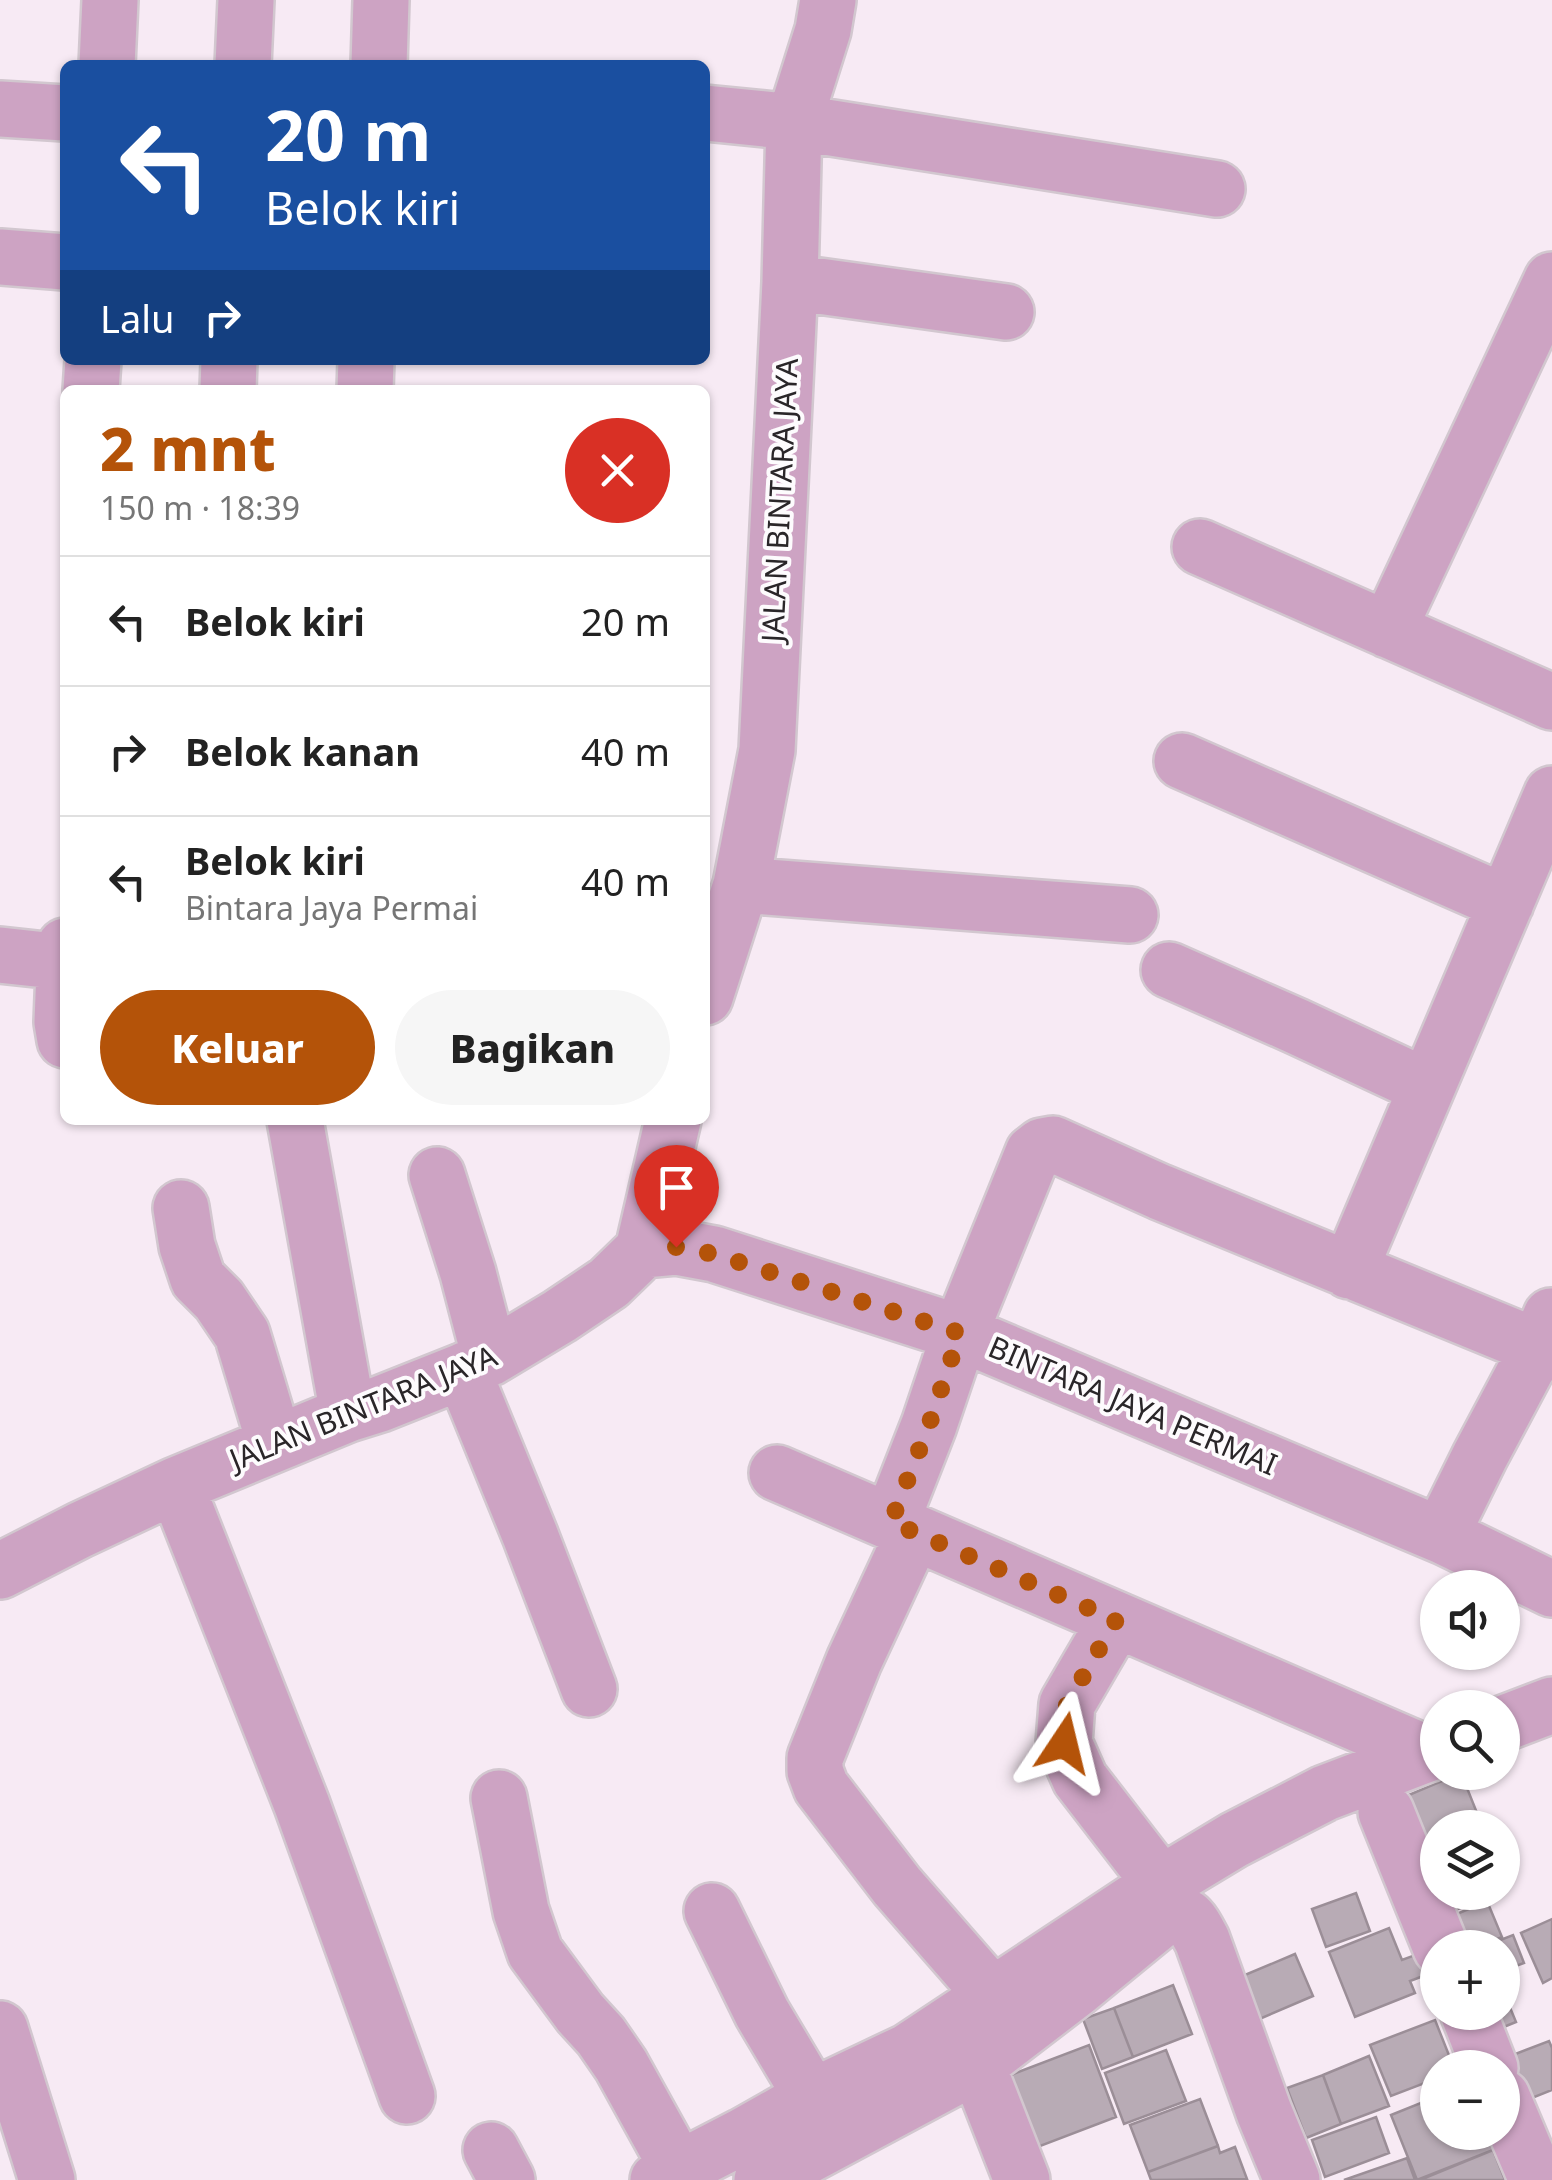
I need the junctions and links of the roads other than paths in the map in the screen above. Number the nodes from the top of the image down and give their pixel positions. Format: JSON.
{"nodes":[{"id":1,"x":110,"y":0,"type":"edge"},
{"id":2,"x":246,"y":0,"type":"edge"},
{"id":3,"x":381,"y":0,"type":"edge"},
{"id":4,"x":828,"y":0,"type":"edge"},
{"id":5,"x":107,"y":60,"type":"edge"},
{"id":6,"x":243,"y":60,"type":"edge"},
{"id":7,"x":379,"y":60,"type":"edge"},
{"id":8,"x":0,"y":109,"type":"edge"},
{"id":9,"x":60,"y":112,"type":"edge"},
{"id":10,"x":710,"y":114,"type":"edge"},
{"id":11,"x":794,"y":122,"type":"junction"},
{"id":12,"x":1217,"y":188,"type":"dead end"},
{"id":13,"x":0,"y":257,"type":"edge"},
{"id":14,"x":60,"y":262,"type":"edge"},
{"id":15,"x":1552,"y":280,"type":"edge"},
{"id":16,"x":790,"y":282,"type":"junction"},
{"id":17,"x":1006,"y":312,"type":"dead end"},
{"id":18,"x":1200,"y":547,"type":"dead end"},
{"id":19,"x":1388,"y":630,"type":"junction"},
{"id":20,"x":1552,"y":702,"type":"edge"},
{"id":21,"x":1182,"y":760,"type":"dead end"},
{"id":22,"x":1552,"y":794,"type":"edge"},
{"id":23,"x":741,"y":884,"type":"junction"},
{"id":24,"x":1506,"y":903,"type":"junction"},
{"id":25,"x":1130,"y":915,"type":"dead end"},
{"id":26,"x":0,"y":955,"type":"edge"},
{"id":27,"x":60,"y":962,"type":"edge"},
{"id":28,"x":1169,"y":970,"type":"dead end"},
{"id":29,"x":710,"y":981,"type":"edge"},
{"id":30,"x":1428,"y":1087,"type":"junction"},
{"id":31,"x":296,"y":1125,"type":"edge"},
{"id":32,"x":672,"y":1125,"type":"edge"},
{"id":33,"x":437,"y":1175,"type":"dead end"},
{"id":34,"x":181,"y":1208,"type":"dead end"},
{"id":35,"x":643,"y":1250,"type":"junction"},
{"id":36,"x":1349,"y":1271,"type":"junction"},
{"id":37,"x":960,"y":1333,"type":"junction"},
{"id":38,"x":1547,"y":1338,"type":"edge"},
{"id":39,"x":477,"y":1364,"type":"junction"},
{"id":40,"x":348,"y":1414,"type":"junction"},
{"id":41,"x":275,"y":1444,"type":"junction"},
{"id":42,"x":777,"y":1473,"type":"dead end"},
{"id":43,"x":176,"y":1484,"type":"junction"},
{"id":44,"x":902,"y":1528,"type":"junction"},
{"id":45,"x":1441,"y":1535,"type":"junction"},
{"id":46,"x":0,"y":1571,"type":"edge"},
{"id":47,"x":1552,"y":1588,"type":"edge"},
{"id":48,"x":1116,"y":1620,"type":"junction"},
{"id":49,"x":589,"y":1689,"type":"dead end"},
{"id":50,"x":1552,"y":1705,"type":"edge"},
{"id":51,"x":1520,"y":1717,"type":"edge"},
{"id":52,"x":1420,"y":1747,"type":"edge"},
{"id":53,"x":1420,"y":1757,"type":"edge"},
{"id":54,"x":499,"y":1798,"type":"dead end"},
{"id":55,"x":1386,"y":1812,"type":"dead end"},
{"id":56,"x":1161,"y":1884,"type":"junction"},
{"id":57,"x":712,"y":1911,"type":"dead end"},
{"id":58,"x":1434,"y":1930,"type":"edge"},
{"id":59,"x":993,"y":1996,"type":"junction"},
{"id":60,"x":0,"y":2029,"type":"edge"},
{"id":61,"x":977,"y":2064,"type":"junction"},
{"id":62,"x":407,"y":2096,"type":"dead end"},
{"id":63,"x":812,"y":2097,"type":"junction"},
{"id":64,"x":668,"y":2175,"type":"edge"},
{"id":65,"x":47,"y":2180,"type":"edge"},
{"id":66,"x":762,"y":2180,"type":"edge"},
{"id":67,"x":1022,"y":2180,"type":"edge"},
{"id":68,"x":1292,"y":2180,"type":"edge"}],
"edges":[{"from":1,"to":5,"type":"street"},
{"from":2,"to":6,"type":"street"},
{"from":3,"to":7,"type":"street"},
{"from":4,"to":11,"type":"street","name":"JALAN BINTARA JAYA"},
{"from":8,"to":9,"type":"street"},
{"from":10,"to":11,"type":"street"},
{"from":11,"to":12,"type":"street"},
{"from":11,"to":16,"type":"street","name":"JALAN BINTARA JAYA"},
{"from":13,"to":14,"type":"street"},
{"from":15,"to":19,"type":"street"},
{"from":16,"to":17,"type":"street"},
{"from":16,"to":23,"type":"street","name":"JALAN BINTARA JAYA"},
{"from":18,"to":19,"type":"street"},
{"from":19,"to":20,"type":"street"},
{"from":21,"to":24,"type":"street"},
{"from":22,"to":24,"type":"street"},
{"from":23,"to":25,"type":"street"},
{"from":23,"to":29,"type":"street","name":"JALAN BINTARA JAYA"},
{"from":24,"to":30,"type":"street"},
{"from":26,"to":27,"type":"street"},
{"from":28,"to":30,"type":"street"},
{"from":30,"to":36,"type":"street"},
{"from":31,"to":40,"type":"street"},
{"from":32,"to":35,"type":"street"},
{"from":33,"to":39,"type":"street"},
{"from":34,"to":41,"type":"street"},
{"from":35,"to":37,"type":"street","name":"BINTARA JAYA PERMAI"},
{"from":35,"to":39,"type":"street","name":"JALAN BINTARA JAYA"},
{"from":36,"to":37,"type":"street"},
{"from":36,"to":38,"type":"street"},
{"from":37,"to":44,"type":"street"},
{"from":37,"to":45,"type":"street","name":"BINTARA JAYA PERMAI"},
{"from":38,"to":45,"type":"street"},
{"from":39,"to":40,"type":"street","name":"JALAN BINTARA JAYA"},
{"from":39,"to":49,"type":"street"},
{"from":40,"to":41,"type":"street","name":"JALAN BINTARA JAYA"},
{"from":41,"to":43,"type":"street","name":"JALAN BINTARA JAYA"},
{"from":42,"to":44,"type":"street"},
{"from":43,"to":46,"type":"street","name":"JALAN BINTARA JAYA"},
{"from":43,"to":62,"type":"street"},
{"from":44,"to":48,"type":"street"},
{"from":44,"to":59,"type":"street"},
{"from":45,"to":47,"type":"street","name":"BINTARA JAYA PERMAI"},
{"from":48,"to":52,"type":"street"},
{"from":48,"to":56,"type":"street"},
{"from":50,"to":51,"type":"street"},
{"from":53,"to":56,"type":"street"},
{"from":54,"to":64,"type":"street"},
{"from":55,"to":58,"type":"street"},
{"from":56,"to":59,"type":"street"},
{"from":57,"to":63,"type":"street"},
{"from":59,"to":63,"type":"street"},
{"from":60,"to":65,"type":"street"},
{"from":61,"to":66,"type":"street"},
{"from":61,"to":67,"type":"street"},
{"from":61,"to":68,"type":"street"},
{"from":63,"to":64,"type":"street"}]}
